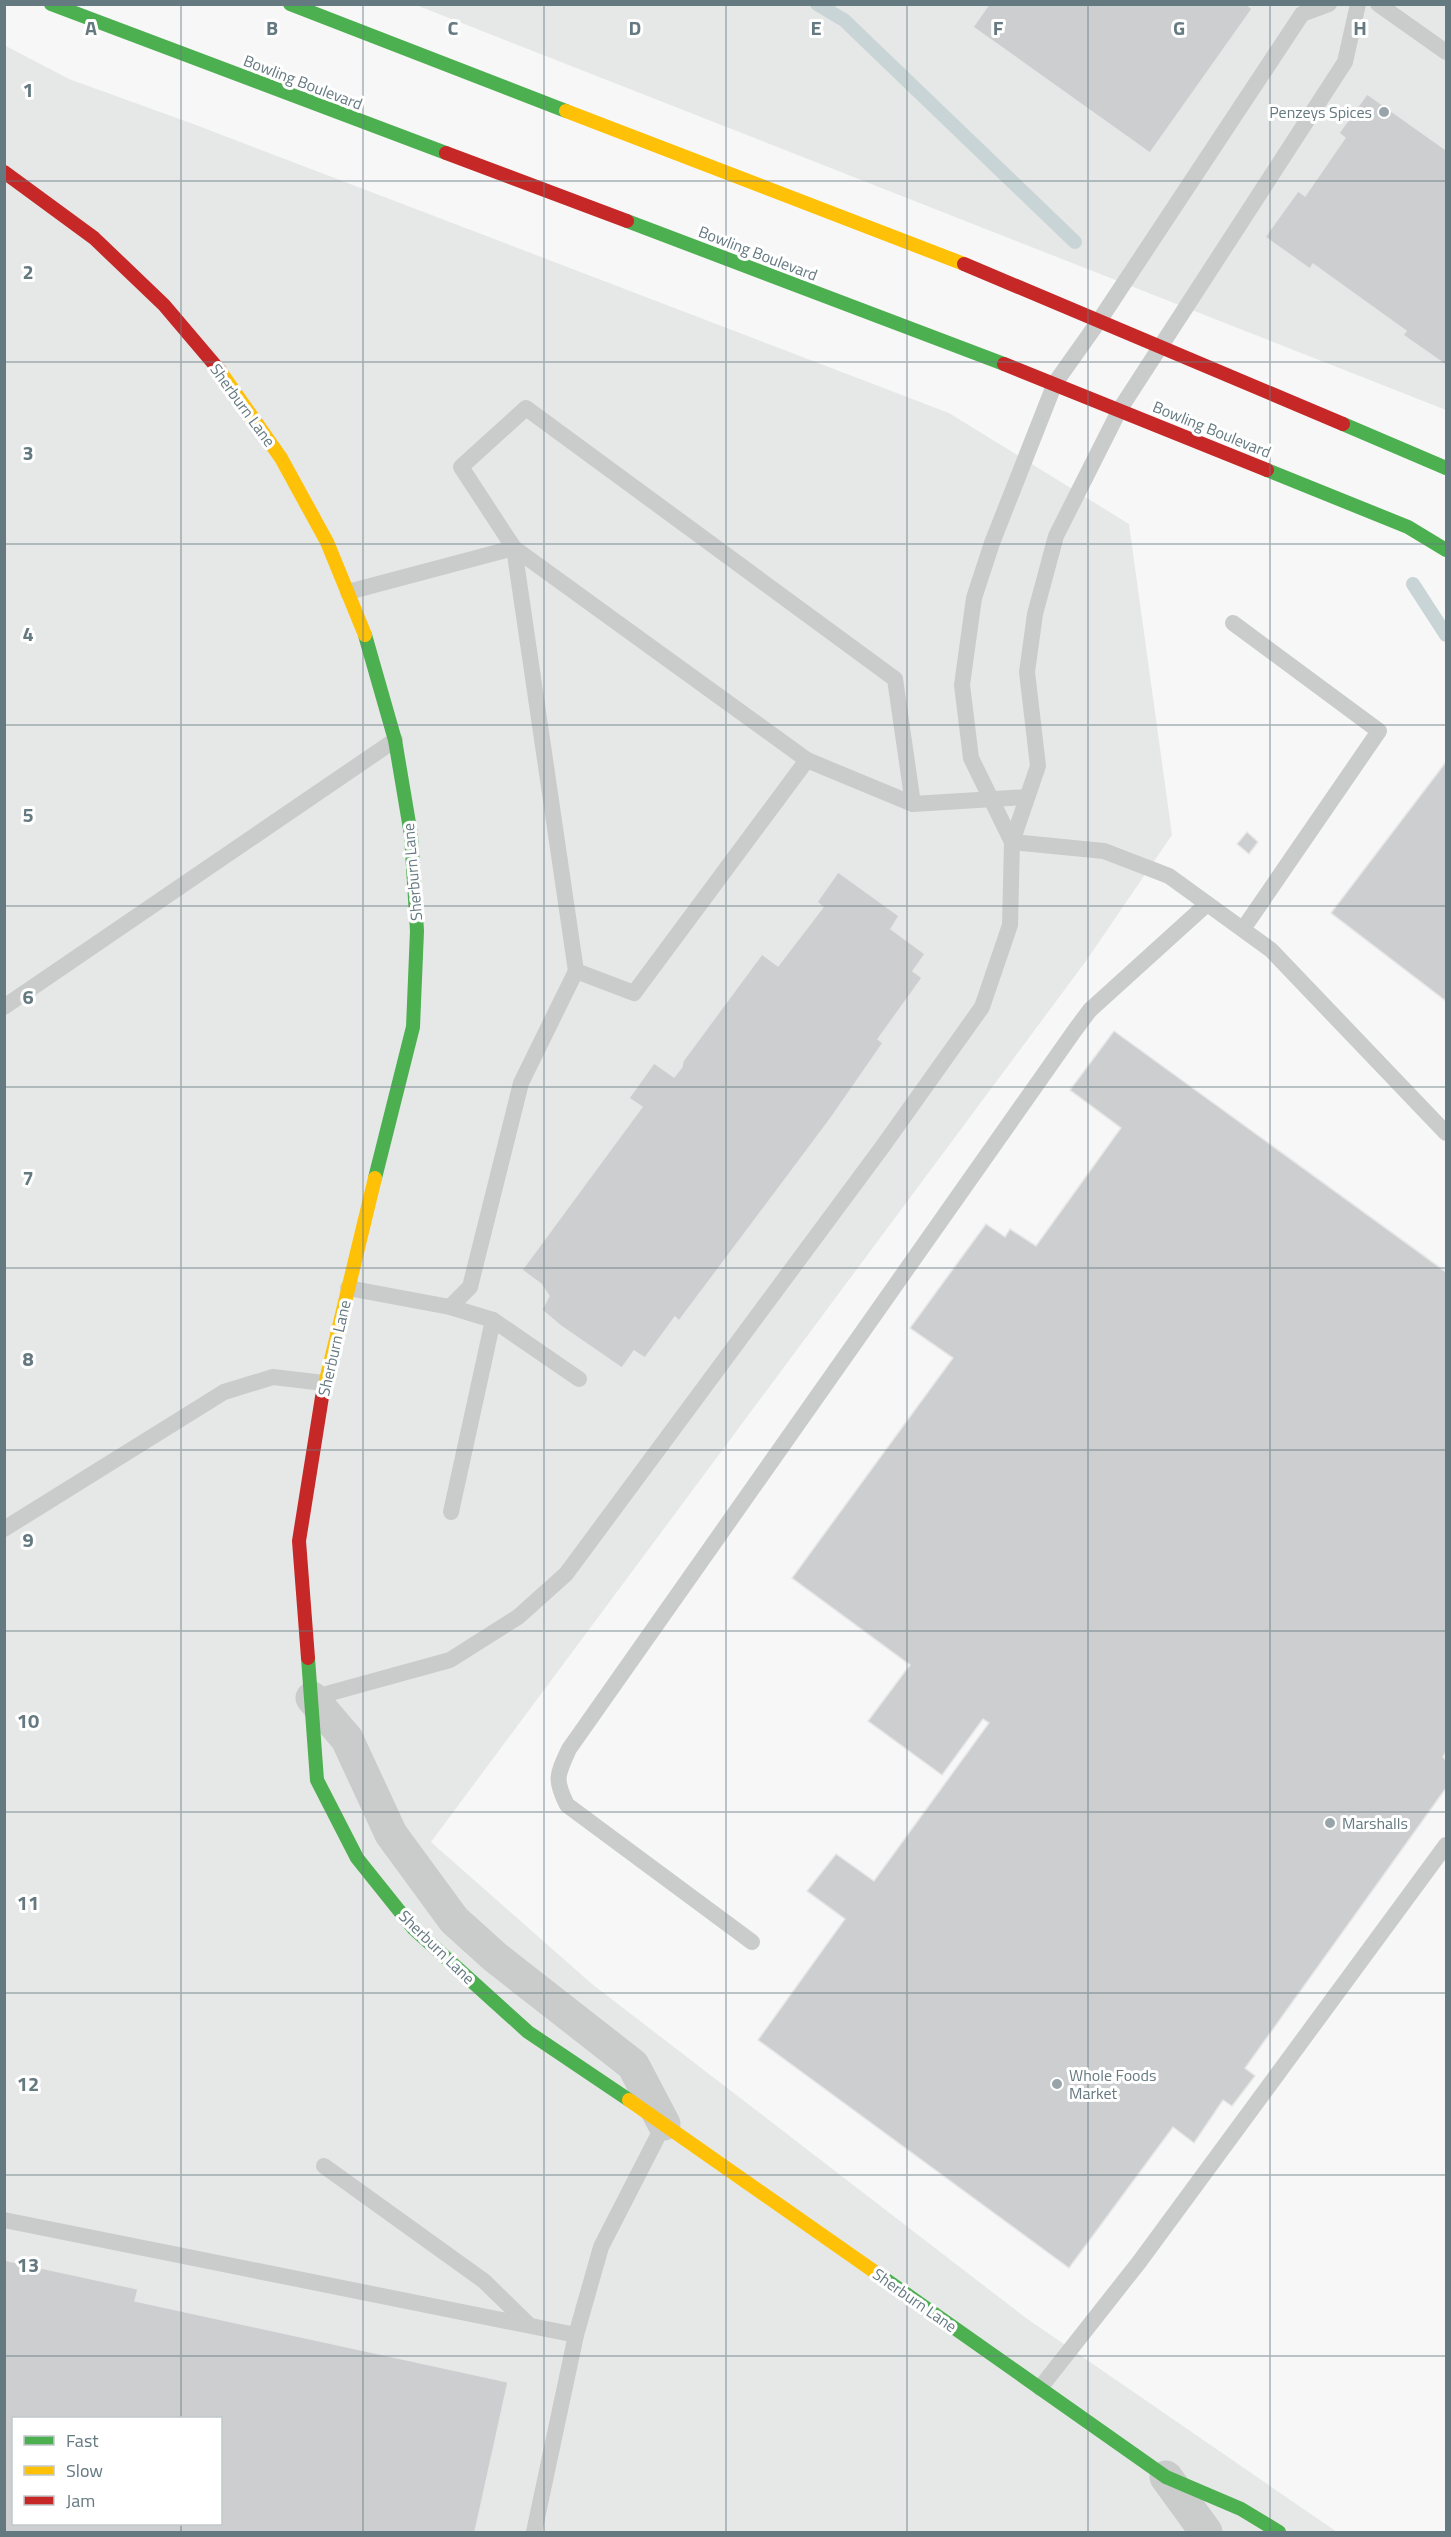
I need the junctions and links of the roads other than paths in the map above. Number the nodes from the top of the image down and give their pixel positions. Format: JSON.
{"nodes":[{"id":1,"x":51,"y":4,"type":"edge"},
{"id":2,"x":290,"y":4,"type":"edge"},
{"id":3,"x":1329,"y":4,"type":"edge"},
{"id":4,"x":1358,"y":4,"type":"edge"},
{"id":5,"x":1378,"y":4,"type":"edge"},
{"id":6,"x":1446,"y":52,"type":"edge"},
{"id":7,"x":4,"y":172,"type":"edge"},
{"id":8,"x":1100,"y":321,"type":"junction"},
{"id":9,"x":1160,"y":347,"type":"junction"},
{"id":10,"x":1055,"y":382,"type":"junction"},
{"id":11,"x":1120,"y":409,"type":"junction"},
{"id":12,"x":1446,"y":468,"type":"edge"},
{"id":13,"x":514,"y":548,"type":"junction"},
{"id":14,"x":1446,"y":550,"type":"edge"},
{"id":15,"x":348,"y":592,"type":"junction"},
{"id":16,"x":1233,"y":623,"type":"dead end"},
{"id":17,"x":395,"y":740,"type":"junction"},
{"id":18,"x":807,"y":760,"type":"junction"},
{"id":19,"x":1027,"y":797,"type":"junction"},
{"id":20,"x":992,"y":800,"type":"junction"},
{"id":21,"x":913,"y":804,"type":"junction"},
{"id":22,"x":1012,"y":842,"type":"junction"},
{"id":23,"x":1207,"y":903,"type":"junction"},
{"id":24,"x":1243,"y":929,"type":"junction"},
{"id":25,"x":576,"y":971,"type":"junction"},
{"id":26,"x":4,"y":1007,"type":"edge"},
{"id":27,"x":1446,"y":1133,"type":"edge"},
{"id":28,"x":348,"y":1288,"type":"junction"},
{"id":29,"x":450,"y":1307,"type":"junction"},
{"id":30,"x":493,"y":1320,"type":"junction"},
{"id":31,"x":579,"y":1379,"type":"dead end"},
{"id":32,"x":324,"y":1383,"type":"junction"},
{"id":33,"x":451,"y":1512,"type":"dead end"},
{"id":34,"x":4,"y":1528,"type":"edge"},
{"id":35,"x":312,"y":1698,"type":"junction"},
{"id":36,"x":1446,"y":1845,"type":"edge"},
{"id":37,"x":752,"y":1942,"type":"dead end"},
{"id":38,"x":664,"y":2124,"type":"junction"},
{"id":39,"x":324,"y":2166,"type":"dead end"},
{"id":40,"x":4,"y":2220,"type":"edge"},
{"id":41,"x":529,"y":2325,"type":"junction"},
{"id":42,"x":576,"y":2335,"type":"junction"},
{"id":43,"x":1040,"y":2388,"type":"junction"},
{"id":44,"x":1166,"y":2477,"type":"junction"},
{"id":45,"x":534,"y":2532,"type":"edge"},
{"id":46,"x":1204,"y":2532,"type":"edge"},
{"id":47,"x":1279,"y":2532,"type":"edge"}],
"edges":[{"from":1,"to":10,"type":"street","name":"Bowling Boulevard"},
{"from":2,"to":8,"type":"street"},
{"from":3,"to":8,"type":"lane"},
{"from":4,"to":9,"type":"lane"},
{"from":5,"to":6,"type":"lane"},
{"from":7,"to":15,"type":"street","name":"Sherburn Lane"},
{"from":8,"to":9,"type":"street"},
{"from":8,"to":10,"type":"lane"},
{"from":9,"to":11,"type":"lane"},
{"from":9,"to":12,"type":"street"},
{"from":10,"to":11,"type":"street","name":"Bowling Boulevard"},
{"from":10,"to":20,"type":"lane"},
{"from":11,"to":14,"type":"street","name":"Bowling Boulevard"},
{"from":11,"to":19,"type":"lane"},
{"from":13,"to":15,"type":"lane"},
{"from":13,"to":18,"type":"lane"},
{"from":13,"to":21,"type":"lane"},
{"from":13,"to":25,"type":"lane"},
{"from":15,"to":17,"type":"street","name":"Sherburn Lane"},
{"from":16,"to":24,"type":"lane"},
{"from":17,"to":26,"type":"lane"},
{"from":17,"to":28,"type":"street","name":"Sherburn Lane"},
{"from":18,"to":21,"type":"lane"},
{"from":18,"to":25,"type":"lane"},
{"from":19,"to":20,"type":"lane"},
{"from":19,"to":22,"type":"lane"},
{"from":20,"to":21,"type":"lane"},
{"from":20,"to":22,"type":"lane"},
{"from":22,"to":23,"type":"lane"},
{"from":22,"to":35,"type":"lane"},
{"from":23,"to":24,"type":"lane"},
{"from":23,"to":37,"type":"lane"},
{"from":24,"to":27,"type":"lane"},
{"from":25,"to":29,"type":"lane"},
{"from":28,"to":29,"type":"lane"},
{"from":28,"to":32,"type":"street","name":"Sherburn Lane"},
{"from":29,"to":30,"type":"lane"},
{"from":30,"to":31,"type":"lane"},
{"from":30,"to":33,"type":"lane"},
{"from":32,"to":34,"type":"lane"},
{"from":32,"to":35,"type":"street","name":"Sherburn Lane"},
{"from":35,"to":38,"type":"street","name":"Sherburn Lane"},
{"from":35,"to":38,"type":"street","name":"Sherburn Lane"},
{"from":36,"to":43,"type":"lane"},
{"from":38,"to":42,"type":"lane"},
{"from":38,"to":43,"type":"street","name":"Sherburn Lane"},
{"from":39,"to":41,"type":"lane"},
{"from":40,"to":41,"type":"lane"},
{"from":41,"to":42,"type":"lane"},
{"from":42,"to":45,"type":"lane"},
{"from":43,"to":44,"type":"street","name":"Sherburn Lane"},
{"from":44,"to":46,"type":"street","name":"Sherburn Lane"},
{"from":44,"to":47,"type":"street","name":"Sherburn Lane"}]}
